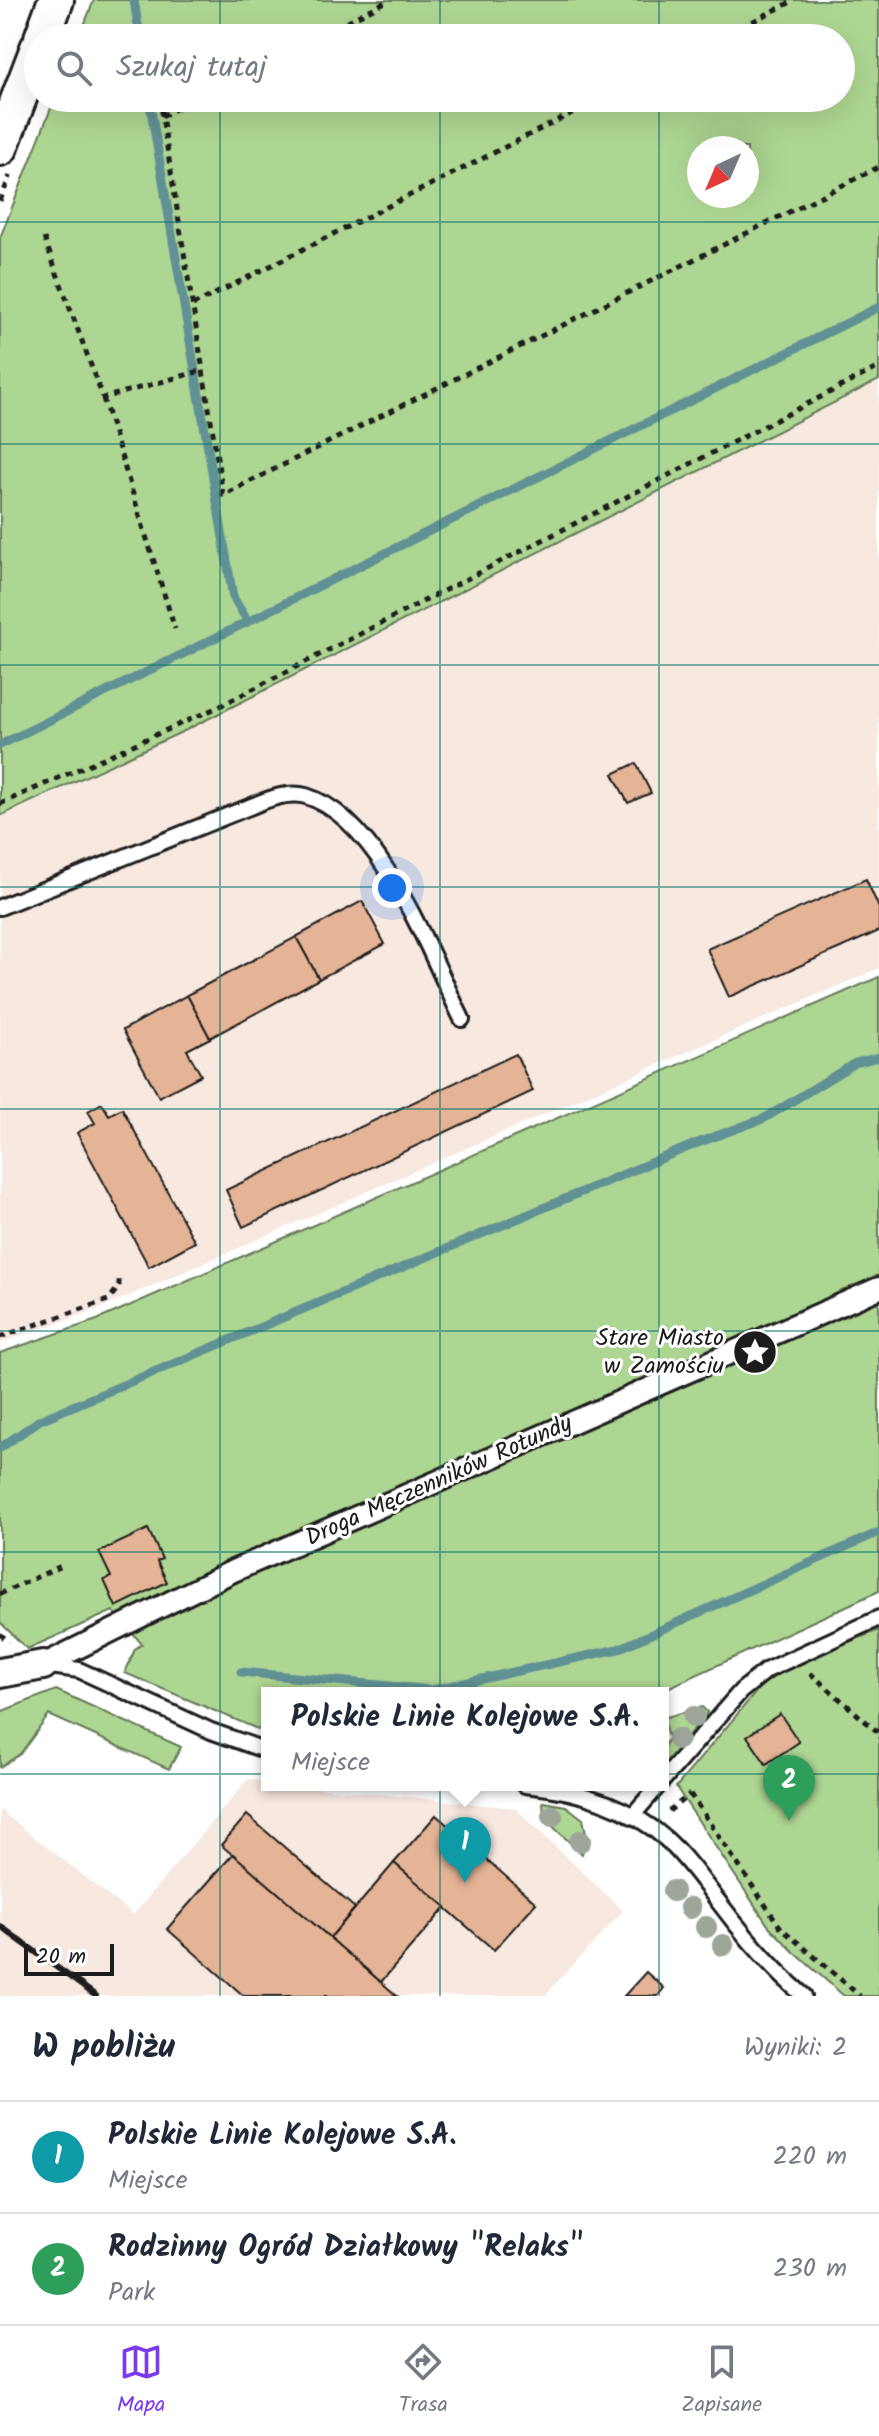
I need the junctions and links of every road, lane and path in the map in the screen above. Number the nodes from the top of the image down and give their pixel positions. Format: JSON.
{"nodes":[{"id":1,"x":56,"y":0,"type":"edge"},
{"id":2,"x":389,"y":0,"type":"edge"},
{"id":3,"x":795,"y":0,"type":"edge"},
{"id":4,"x":47,"y":24,"type":"edge"},
{"id":5,"x":342,"y":24,"type":"edge"},
{"id":6,"x":748,"y":24,"type":"edge"},
{"id":7,"x":24,"y":85,"type":"edge"},
{"id":8,"x":162,"y":112,"type":"edge"},
{"id":9,"x":170,"y":112,"type":"edge"},
{"id":10,"x":574,"y":112,"type":"edge"},
{"id":11,"x":162,"y":116,"type":"junction"},
{"id":12,"x":0,"y":148,"type":"edge"},
{"id":13,"x":879,"y":167,"type":"edge"},
{"id":14,"x":44,"y":238,"type":"dead end"},
{"id":15,"x":193,"y":305,"type":"junction"},
{"id":16,"x":879,"y":367,"type":"edge"},
{"id":17,"x":204,"y":370,"type":"junction"},
{"id":18,"x":103,"y":398,"type":"junction"},
{"id":19,"x":175,"y":629,"type":"dead end"},
{"id":20,"x":0,"y":804,"type":"edge"},
{"id":21,"x":0,"y":907,"type":"edge"},
{"id":22,"x":462,"y":1019,"type":"dead end"},
{"id":23,"x":119,"y":1278,"type":"dead end"},
{"id":24,"x":879,"y":1288,"type":"edge"},
{"id":25,"x":0,"y":1337,"type":"edge"},
{"id":26,"x":61,"y":1566,"type":"dead end"},
{"id":27,"x":0,"y":1594,"type":"edge"},
{"id":28,"x":879,"y":1618,"type":"edge"},
{"id":29,"x":43,"y":1665,"type":"junction"},
{"id":30,"x":816,"y":1665,"type":"dead end"},
{"id":31,"x":0,"y":1673,"type":"edge"},
{"id":32,"x":879,"y":1733,"type":"edge"},
{"id":33,"x":261,"y":1749,"type":"edge"},
{"id":34,"x":669,"y":1773,"type":"edge"},
{"id":35,"x":692,"y":1779,"type":"dead end"},
{"id":36,"x":590,"y":1791,"type":"edge"},
{"id":37,"x":654,"y":1791,"type":"edge"},
{"id":38,"x":632,"y":1816,"type":"junction"},
{"id":39,"x":804,"y":1996,"type":"edge"},
{"id":40,"x":860,"y":1996,"type":"edge"}],
"edges":[{"from":1,"to":4,"type":"street"},
{"from":2,"to":5,"type":"path"},
{"from":3,"to":6,"type":"path"},
{"from":7,"to":12,"type":"street"},
{"from":8,"to":11,"type":"path"},
{"from":9,"to":11,"type":"path"},
{"from":10,"to":15,"type":"path"},
{"from":11,"to":15,"type":"path"},
{"from":13,"to":17,"type":"path"},
{"from":14,"to":18,"type":"path"},
{"from":15,"to":17,"type":"path"},
{"from":16,"to":20,"type":"path"},
{"from":17,"to":18,"type":"path"},
{"from":18,"to":19,"type":"path"},
{"from":21,"to":22,"type":"lane"},
{"from":23,"to":25,"type":"path"},
{"from":24,"to":29,"type":"street","name":"Droga Męczenników Rotundy"},
{"from":26,"to":27,"type":"path"},
{"from":28,"to":34,"type":"lane"},
{"from":29,"to":31,"type":"street","name":"Droga Męczenników Rotundy"},
{"from":29,"to":33,"type":"lane"},
{"from":30,"to":32,"type":"path"},
{"from":35,"to":40,"type":"path"},
{"from":36,"to":38,"type":"lane"},
{"from":37,"to":38,"type":"lane"},
{"from":38,"to":39,"type":"lane"}]}
